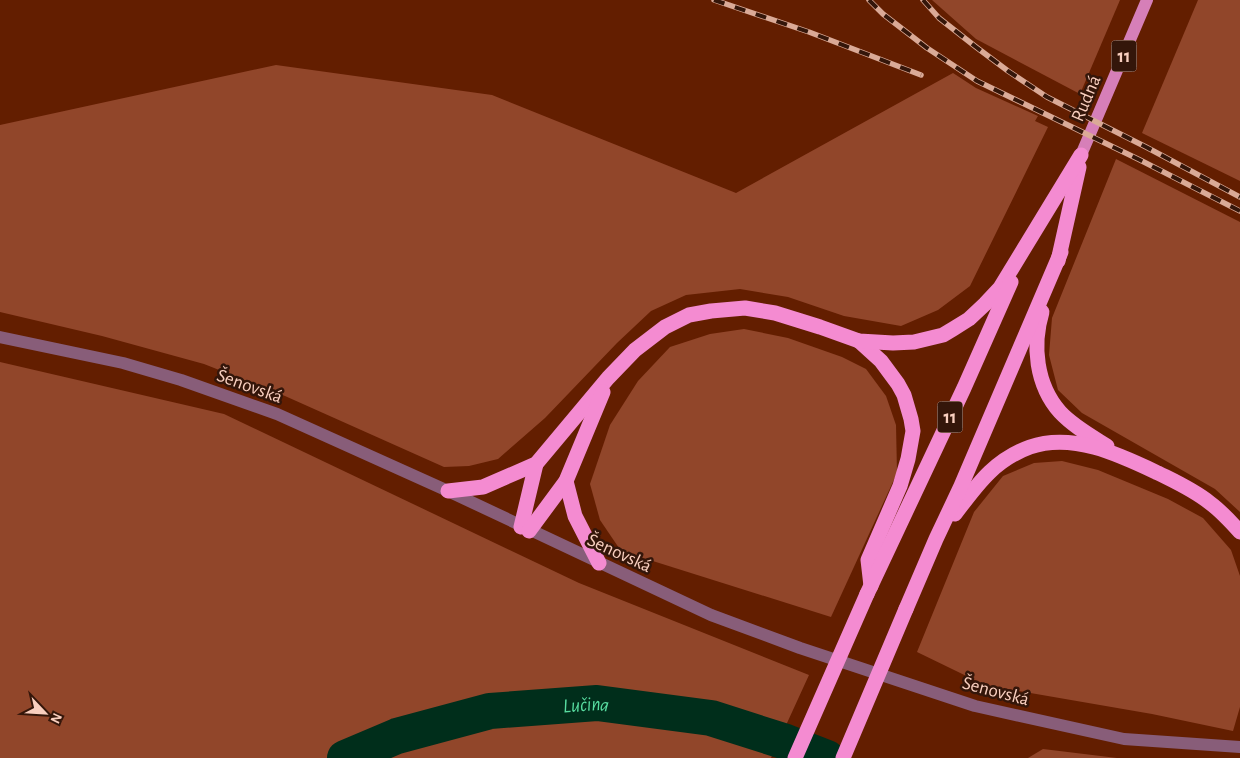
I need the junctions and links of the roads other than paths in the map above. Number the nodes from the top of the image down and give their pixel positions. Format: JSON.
{"nodes":[{"id":1,"x":1148,"y":0,"type":"edge"},
{"id":2,"x":1081,"y":155,"type":"junction"},
{"id":3,"x":1030,"y":240,"type":"junction"},
{"id":4,"x":1060,"y":252,"type":"junction"},
{"id":5,"x":0,"y":337,"type":"edge"},
{"id":6,"x":859,"y":341,"type":"junction"},
{"id":7,"x":608,"y":378,"type":"junction"},
{"id":8,"x":1130,"y":460,"type":"junction"},
{"id":9,"x":536,"y":464,"type":"junction"},
{"id":10,"x":566,"y":481,"type":"junction"},
{"id":11,"x":448,"y":491,"type":"junction"},
{"id":12,"x":525,"y":529,"type":"junction"},
{"id":13,"x":1240,"y":532,"type":"edge"},
{"id":14,"x":936,"y":539,"type":"junction"},
{"id":15,"x":599,"y":563,"type":"junction"},
{"id":16,"x":869,"y":590,"type":"junction"},
{"id":17,"x":1240,"y":746,"type":"edge"},
{"id":18,"x":795,"y":758,"type":"edge"},
{"id":19,"x":843,"y":758,"type":"edge"}],
"edges":[{"from":1,"to":2,"type":"main road","name":"Rudná","number":"11"},
{"from":2,"to":3,"type":"highway","number":"11"},
{"from":2,"to":4,"type":"highway","number":"11"},
{"from":3,"to":6,"type":"highway"},
{"from":3,"to":16,"type":"highway","number":"11"},
{"from":4,"to":8,"type":"highway"},
{"from":4,"to":14,"type":"highway","number":"11"},
{"from":5,"to":11,"type":"street","name":"Šenovská"},
{"from":6,"to":7,"type":"highway"},
{"from":6,"to":16,"type":"highway"},
{"from":7,"to":9,"type":"highway"},
{"from":7,"to":10,"type":"highway"},
{"from":8,"to":13,"type":"highway"},
{"from":8,"to":14,"type":"highway"},
{"from":9,"to":11,"type":"highway"},
{"from":9,"to":12,"type":"highway"},
{"from":10,"to":12,"type":"highway"},
{"from":10,"to":15,"type":"highway"},
{"from":11,"to":12,"type":"street","name":"Šenovská"},
{"from":12,"to":15,"type":"street","name":"Šenovská"},
{"from":14,"to":19,"type":"highway","number":"11","bridge":true},
{"from":15,"to":17,"type":"street","name":"Šenovská"},
{"from":16,"to":18,"type":"highway","number":"11","bridge":true}]}
